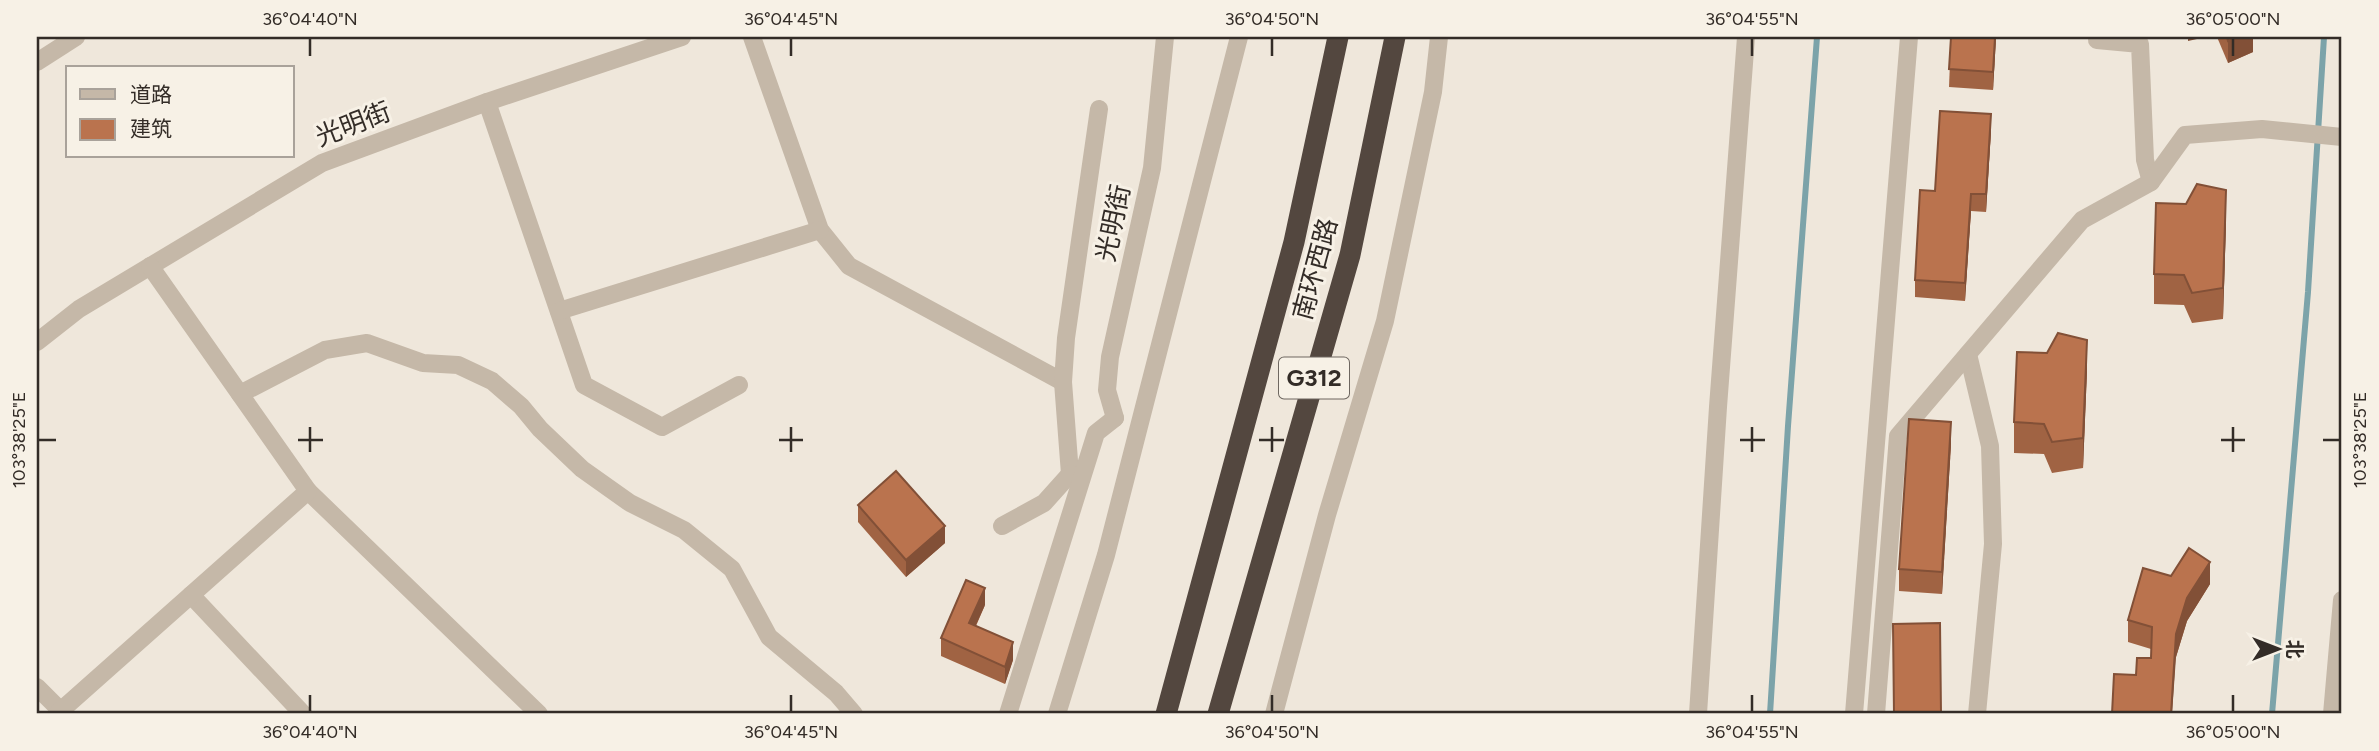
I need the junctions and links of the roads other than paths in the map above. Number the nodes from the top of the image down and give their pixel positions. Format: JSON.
{"nodes":[{"id":1,"x":76,"y":37,"type":"edge"},
{"id":2,"x":682,"y":37,"type":"edge"},
{"id":3,"x":752,"y":37,"type":"edge"},
{"id":4,"x":1165,"y":37,"type":"edge"},
{"id":5,"x":1239,"y":37,"type":"edge"},
{"id":6,"x":1338,"y":37,"type":"edge"},
{"id":7,"x":1395,"y":37,"type":"edge"},
{"id":8,"x":1438,"y":37,"type":"edge"},
{"id":9,"x":1746,"y":37,"type":"edge"},
{"id":10,"x":1909,"y":37,"type":"edge"},
{"id":11,"x":2097,"y":40,"type":"dead end"},
{"id":12,"x":37,"y":62,"type":"edge"},
{"id":13,"x":486,"y":102,"type":"junction"},
{"id":14,"x":1099,"y":110,"type":"dead end"},
{"id":15,"x":2342,"y":136,"type":"edge"},
{"id":16,"x":2151,"y":182,"type":"junction"},
{"id":17,"x":820,"y":230,"type":"junction"},
{"id":18,"x":150,"y":266,"type":"junction"},
{"id":19,"x":558,"y":311,"type":"junction"},
{"id":20,"x":37,"y":342,"type":"edge"},
{"id":21,"x":1968,"y":354,"type":"junction"},
{"id":22,"x":1063,"y":382,"type":"junction"},
{"id":23,"x":739,"y":385,"type":"dead end"},
{"id":24,"x":240,"y":394,"type":"junction"},
{"id":25,"x":1115,"y":418,"type":"junction"},
{"id":26,"x":1139,"y":428,"type":"junction"},
{"id":27,"x":1076,"y":477,"type":"junction"},
{"id":28,"x":308,"y":491,"type":"junction"},
{"id":29,"x":1002,"y":526,"type":"dead end"},
{"id":30,"x":191,"y":595,"type":"junction"},
{"id":31,"x":2342,"y":600,"type":"edge"},
{"id":32,"x":37,"y":687,"type":"edge"},
{"id":33,"x":60,"y":713,"type":"edge"},
{"id":34,"x":303,"y":714,"type":"edge"},
{"id":35,"x":539,"y":714,"type":"edge"},
{"id":36,"x":854,"y":714,"type":"edge"},
{"id":37,"x":1008,"y":714,"type":"edge"},
{"id":38,"x":1057,"y":714,"type":"edge"},
{"id":39,"x":1166,"y":714,"type":"edge"},
{"id":40,"x":1218,"y":714,"type":"edge"},
{"id":41,"x":1274,"y":714,"type":"edge"},
{"id":42,"x":1698,"y":714,"type":"edge"},
{"id":43,"x":1854,"y":714,"type":"edge"},
{"id":44,"x":1876,"y":714,"type":"edge"},
{"id":45,"x":1977,"y":714,"type":"edge"},
{"id":46,"x":2332,"y":714,"type":"edge"}],
"edges":[{"from":1,"to":12,"type":"street"},
{"from":2,"to":13,"type":"street","name":"光明街"},
{"from":3,"to":17,"type":"street"},
{"from":4,"to":25,"type":"street","name":"光明街"},
{"from":5,"to":26,"type":"street"},
{"from":6,"to":39,"type":"highway","name":"南环西路","number":"G312"},
{"from":7,"to":40,"type":"highway","name":"南环西路","number":"G312"},
{"from":8,"to":41,"type":"street"},
{"from":9,"to":42,"type":"street"},
{"from":10,"to":43,"type":"street"},
{"from":11,"to":16,"type":"street"},
{"from":13,"to":18,"type":"street","name":"光明街"},
{"from":13,"to":19,"type":"street"},
{"from":14,"to":22,"type":"street"},
{"from":15,"to":16,"type":"street"},
{"from":16,"to":21,"type":"street"},
{"from":17,"to":19,"type":"street"},
{"from":17,"to":22,"type":"street"},
{"from":18,"to":20,"type":"street","name":"光明街"},
{"from":18,"to":24,"type":"street"},
{"from":19,"to":23,"type":"street"},
{"from":21,"to":44,"type":"street"},
{"from":21,"to":45,"type":"street"},
{"from":22,"to":27,"type":"street"},
{"from":24,"to":28,"type":"street"},
{"from":24,"to":36,"type":"street"},
{"from":25,"to":26,"type":"street"},
{"from":25,"to":27,"type":"street"},
{"from":26,"to":38,"type":"street"},
{"from":27,"to":29,"type":"street"},
{"from":27,"to":37,"type":"street"},
{"from":28,"to":30,"type":"street"},
{"from":28,"to":35,"type":"street"},
{"from":30,"to":33,"type":"street"},
{"from":30,"to":34,"type":"street"},
{"from":31,"to":46,"type":"street"},
{"from":32,"to":33,"type":"street"}]}
